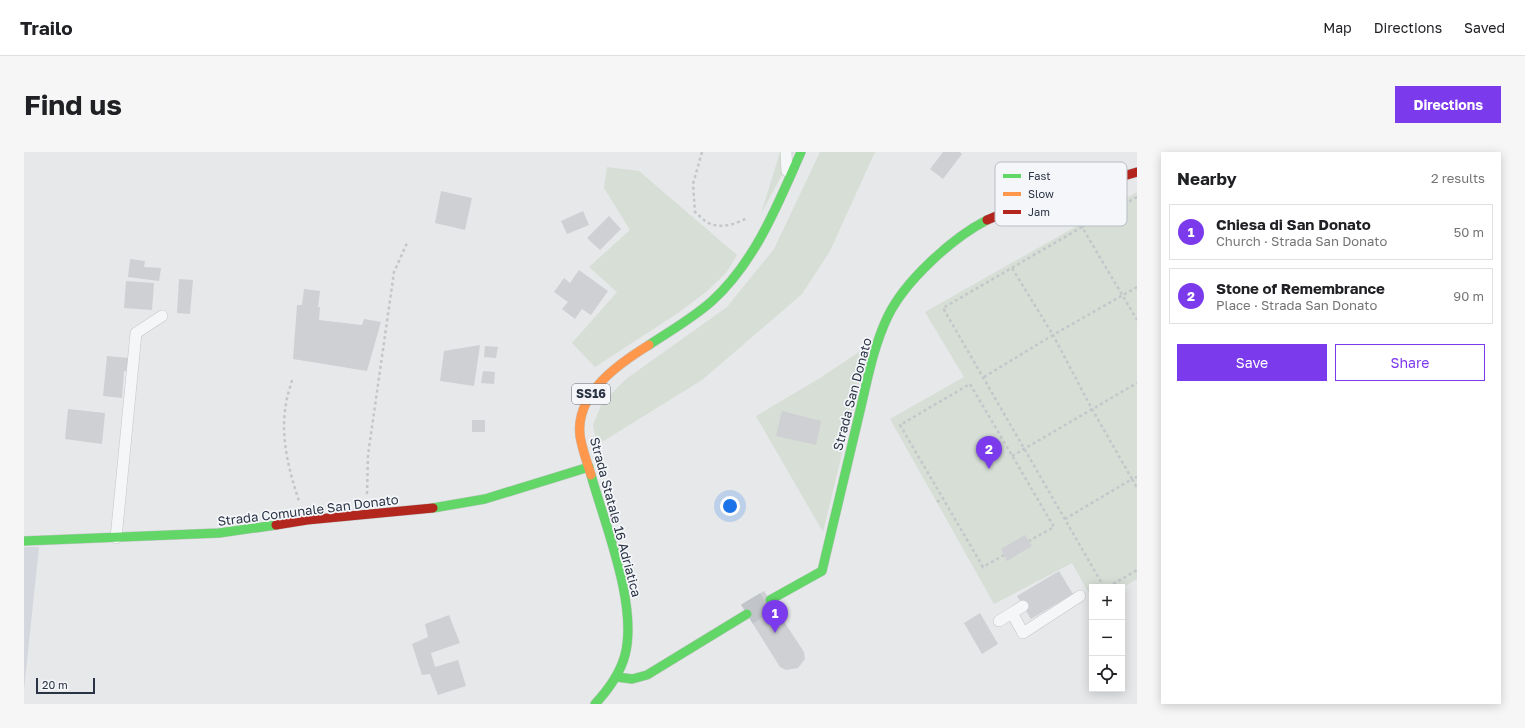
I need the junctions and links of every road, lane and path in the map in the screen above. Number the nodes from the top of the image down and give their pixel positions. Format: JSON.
{"nodes":[{"id":1,"x":702,"y":152,"type":"edge"},
{"id":2,"x":786,"y":152,"type":"edge"},
{"id":3,"x":801,"y":152,"type":"edge"},
{"id":4,"x":1137,"y":172,"type":"edge"},
{"id":5,"x":1127,"y":175,"type":"edge"},
{"id":6,"x":788,"y":182,"type":"junction"},
{"id":7,"x":1137,"y":197,"type":"edge"},
{"id":8,"x":1127,"y":202,"type":"edge"},
{"id":9,"x":749,"y":217,"type":"dead end"},
{"id":10,"x":995,"y":217,"type":"edge"},
{"id":11,"x":1082,"y":227,"type":"joint"},
{"id":12,"x":408,"y":241,"type":"dead end"},
{"id":13,"x":1012,"y":268,"type":"junction"},
{"id":14,"x":1137,"y":287,"type":"edge"},
{"id":15,"x":1123,"y":296,"type":"junction"},
{"id":16,"x":162,"y":316,"type":"dead end"},
{"id":17,"x":1137,"y":320,"type":"edge"},
{"id":18,"x":1053,"y":335,"type":"junction"},
{"id":19,"x":984,"y":377,"type":"junction"},
{"id":20,"x":292,"y":380,"type":"dead end"},
{"id":21,"x":1137,"y":383,"type":"edge"},
{"id":22,"x":1092,"y":409,"type":"junction"},
{"id":23,"x":1025,"y":448,"type":"junction"},
{"id":24,"x":1012,"y":456,"type":"junction"},
{"id":25,"x":589,"y":467,"type":"junction"},
{"id":26,"x":1137,"y":477,"type":"edge"},
{"id":27,"x":1132,"y":479,"type":"junction"},
{"id":28,"x":1137,"y":488,"type":"edge"},
{"id":29,"x":943,"y":498,"type":"junction"},
{"id":30,"x":937,"y":502,"type":"dead end"},
{"id":31,"x":370,"y":515,"type":"junction"},
{"id":32,"x":1065,"y":519,"type":"junction"},
{"id":33,"x":307,"y":520,"type":"junction"},
{"id":34,"x":116,"y":538,"type":"junction"},
{"id":35,"x":24,"y":541,"type":"edge"},
{"id":36,"x":1029,"y":541,"type":"dead end"},
{"id":37,"x":1004,"y":555,"type":"dead end"},
{"id":38,"x":1137,"y":570,"type":"edge"},
{"id":39,"x":1102,"y":584,"type":"edge"},
{"id":40,"x":1113,"y":584,"type":"edge"},
{"id":41,"x":1080,"y":596,"type":"dead end"},
{"id":42,"x":770,"y":600,"type":"tunnel mouth"},
{"id":43,"x":1023,"y":606,"type":"dead end"},
{"id":44,"x":1012,"y":613,"type":"junction"},
{"id":45,"x":747,"y":614,"type":"tunnel mouth"},
{"id":46,"x":999,"y":621,"type":"dead end"},
{"id":47,"x":616,"y":677,"type":"junction"},
{"id":48,"x":595,"y":704,"type":"edge"}],
"edges":[{"from":1,"to":9,"type":"path"},
{"from":2,"to":6,"type":"lane"},
{"from":3,"to":6,"type":"street","name":"Strada Statale 16 Adriatica","number":"SS16"},
{"from":4,"to":5,"type":"street","name":"Strada San Donato"},
{"from":6,"to":25,"type":"street","name":"Strada Statale 16 Adriatica","number":"SS16"},
{"from":7,"to":8,"type":"path"},
{"from":10,"to":42,"type":"street","name":"Strada San Donato"},
{"from":11,"to":13,"type":"path"},
{"from":11,"to":15,"type":"path"},
{"from":12,"to":31,"type":"path"},
{"from":13,"to":18,"type":"path"},
{"from":13,"to":19,"type":"path"},
{"from":14,"to":15,"type":"path"},
{"from":15,"to":17,"type":"path"},
{"from":15,"to":18,"type":"path"},
{"from":16,"to":34,"type":"lane"},
{"from":18,"to":19,"type":"path"},
{"from":18,"to":22,"type":"path"},
{"from":19,"to":23,"type":"path"},
{"from":20,"to":33,"type":"path"},
{"from":21,"to":22,"type":"path"},
{"from":22,"to":23,"type":"path"},
{"from":22,"to":27,"type":"path"},
{"from":23,"to":24,"type":"path"},
{"from":23,"to":32,"type":"path"},
{"from":24,"to":29,"type":"path"},
{"from":24,"to":36,"type":"path"},
{"from":25,"to":31,"type":"street","name":"Strada Comunale San Donato"},
{"from":25,"to":47,"type":"street","name":"Strada Statale 16 Adriatica","number":"SS16"},
{"from":26,"to":27,"type":"path"},
{"from":27,"to":28,"type":"path"},
{"from":27,"to":32,"type":"path"},
{"from":29,"to":30,"type":"path"},
{"from":29,"to":37,"type":"path"},
{"from":31,"to":33,"type":"street","name":"Strada Comunale San Donato"},
{"from":32,"to":39,"type":"path"},
{"from":33,"to":34,"type":"street","name":"Strada Comunale San Donato"},
{"from":34,"to":35,"type":"street","name":"Strada Comunale San Donato"},
{"from":38,"to":40,"type":"path"},
{"from":41,"to":44,"type":"lane"},
{"from":43,"to":44,"type":"lane"},
{"from":44,"to":46,"type":"lane"},
{"from":45,"to":47,"type":"street"},
{"from":47,"to":48,"type":"street","name":"Strada Statale 16 Adriatica","number":"SS16"}]}
